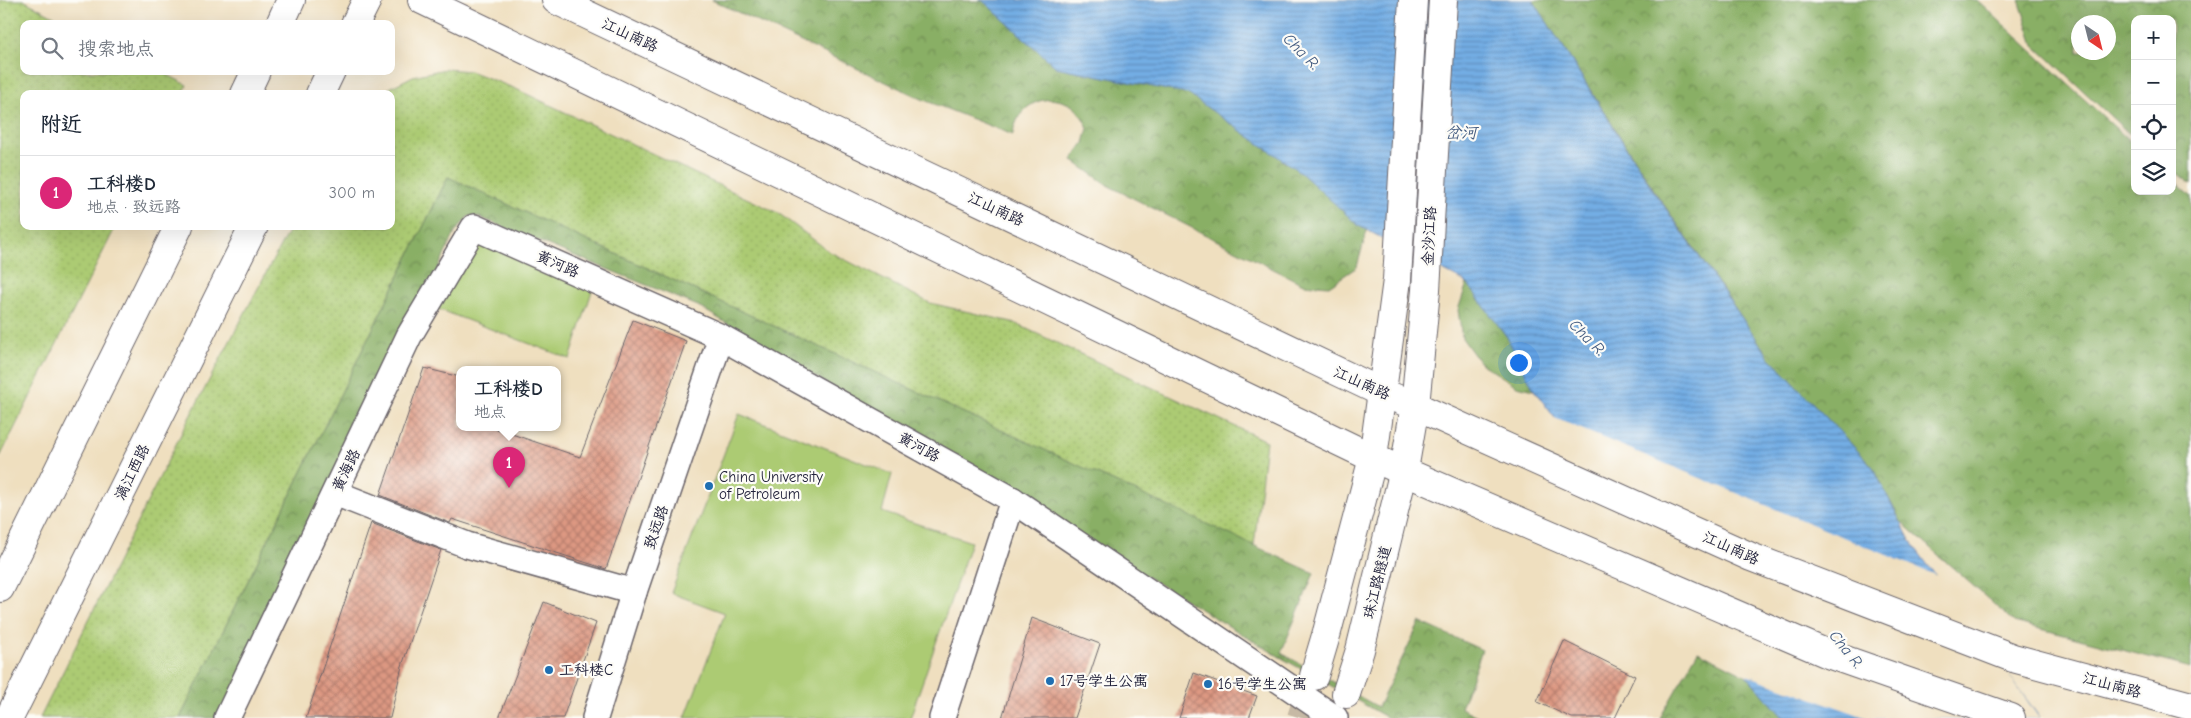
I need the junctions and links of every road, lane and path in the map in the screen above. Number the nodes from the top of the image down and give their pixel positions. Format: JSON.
{"nodes":[{"id":1,"x":292,"y":0,"type":"edge"},
{"id":2,"x":367,"y":0,"type":"edge"},
{"id":3,"x":422,"y":0,"type":"edge"},
{"id":4,"x":556,"y":0,"type":"edge"},
{"id":5,"x":1413,"y":0,"type":"edge"},
{"id":6,"x":1443,"y":0,"type":"edge"},
{"id":7,"x":282,"y":20,"type":"edge"},
{"id":8,"x":357,"y":20,"type":"edge"},
{"id":9,"x":254,"y":75,"type":"edge"},
{"id":10,"x":329,"y":75,"type":"edge"},
{"id":11,"x":247,"y":90,"type":"edge"},
{"id":12,"x":322,"y":90,"type":"edge"},
{"id":13,"x":474,"y":227,"type":"joint"},
{"id":14,"x":177,"y":230,"type":"edge"},
{"id":15,"x":252,"y":230,"type":"edge"},
{"id":16,"x":722,"y":337,"type":"junction"},
{"id":17,"x":1381,"y":392,"type":"junction"},
{"id":18,"x":1416,"y":406,"type":"junction"},
{"id":19,"x":1373,"y":458,"type":"junction"},
{"id":20,"x":1404,"y":470,"type":"junction"},
{"id":21,"x":335,"y":492,"type":"junction"},
{"id":22,"x":1013,"y":500,"type":"junction"},
{"id":23,"x":0,"y":588,"type":"edge"},
{"id":24,"x":634,"y":592,"type":"junction"},
{"id":25,"x":1314,"y":676,"type":"tunnel mouth"},
{"id":26,"x":2191,"y":706,"type":"edge"},
{"id":27,"x":1335,"y":711,"type":"edge"},
{"id":28,"x":9,"y":718,"type":"edge"},
{"id":29,"x":227,"y":718,"type":"edge"},
{"id":30,"x":595,"y":718,"type":"edge"},
{"id":31,"x":942,"y":718,"type":"edge"},
{"id":32,"x":2011,"y":718,"type":"edge"}],
"edges":[{"from":1,"to":7,"type":"main road"},
{"from":2,"to":8,"type":"main road"},
{"from":3,"to":19,"type":"main road"},
{"from":4,"to":17,"type":"main road","name":"江山南路"},
{"from":5,"to":17,"type":"main road","name":"金沙江路"},
{"from":6,"to":18,"type":"main road","name":"金沙江路"},
{"from":9,"to":11,"type":"main road"},
{"from":10,"to":12,"type":"main road"},
{"from":13,"to":16,"type":"street","name":"黄河路"},
{"from":13,"to":21,"type":"street","name":"黄海路"},
{"from":14,"to":23,"type":"main road"},
{"from":15,"to":28,"type":"main road","name":"漓江西路"},
{"from":16,"to":22,"type":"street","name":"黄河路"},
{"from":16,"to":24,"type":"street","name":"致远路"},
{"from":17,"to":18,"type":"main road","name":"江山南路"},
{"from":17,"to":19,"type":"main road","name":"金沙江路"},
{"from":18,"to":20,"type":"main road","name":"金沙江路"},
{"from":18,"to":26,"type":"main road","name":"江山南路"},
{"from":19,"to":20,"type":"main road"},
{"from":19,"to":25,"type":"main road"},
{"from":20,"to":27,"type":"main road","name":"珠江路隧道"},
{"from":20,"to":32,"type":"main road"},
{"from":21,"to":24,"type":"street"},
{"from":21,"to":29,"type":"street","name":"黄海路"},
{"from":22,"to":27,"type":"street","name":"黄河路"},
{"from":22,"to":31,"type":"street"},
{"from":24,"to":30,"type":"street","name":"致远路"}]}
